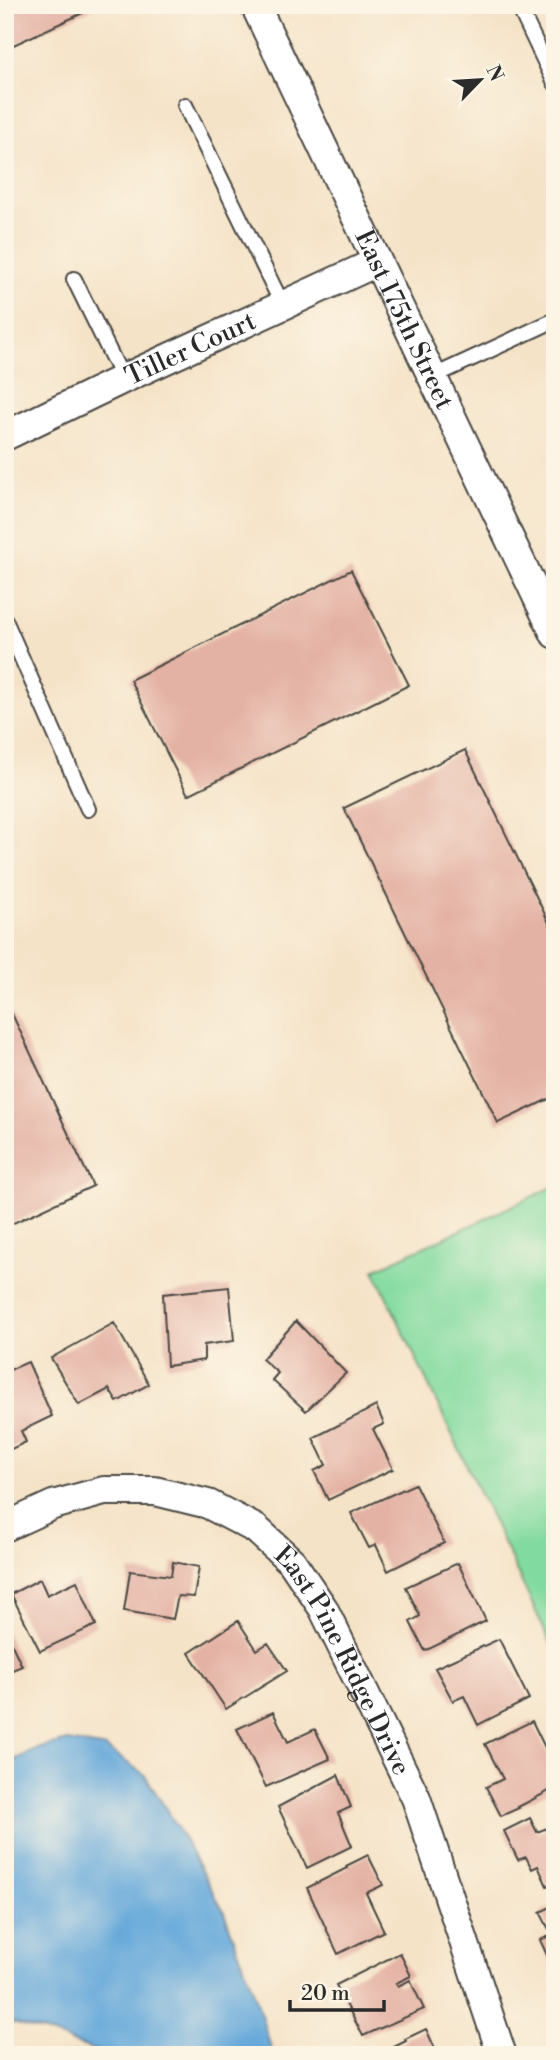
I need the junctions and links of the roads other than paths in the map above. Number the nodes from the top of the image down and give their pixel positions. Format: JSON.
{"nodes":[{"id":1,"x":255,"y":5,"type":"edge"},
{"id":2,"x":518,"y":5,"type":"edge"},
{"id":3,"x":555,"y":46,"type":"edge"},
{"id":4,"x":540,"y":53,"type":"junction"},
{"id":5,"x":555,"y":83,"type":"edge"},
{"id":6,"x":186,"y":105,"type":"dead end"},
{"id":7,"x":377,"y":262,"type":"junction"},
{"id":8,"x":74,"y":279,"type":"dead end"},
{"id":9,"x":283,"y":306,"type":"junction"},
{"id":10,"x":555,"y":320,"type":"edge"},
{"id":11,"x":432,"y":377,"type":"junction"},
{"id":12,"x":123,"y":379,"type":"junction"},
{"id":13,"x":5,"y":436,"type":"edge"},
{"id":14,"x":5,"y":620,"type":"edge"},
{"id":15,"x":555,"y":634,"type":"edge"},
{"id":16,"x":88,"y":809,"type":"dead end"},
{"id":17,"x":5,"y":1527,"type":"edge"},
{"id":18,"x":502,"y":2055,"type":"edge"}],
"edges":[{"from":1,"to":7,"type":"street","name":"East 175th Street"},
{"from":2,"to":4,"type":"lane"},
{"from":3,"to":4,"type":"lane"},
{"from":4,"to":5,"type":"lane"},
{"from":6,"to":9,"type":"lane"},
{"from":7,"to":9,"type":"street","name":"Tiller Court"},
{"from":7,"to":11,"type":"street","name":"East 175th Street"},
{"from":8,"to":12,"type":"lane"},
{"from":9,"to":12,"type":"street","name":"Tiller Court"},
{"from":10,"to":11,"type":"lane"},
{"from":11,"to":15,"type":"street","name":"East 175th Street"},
{"from":12,"to":13,"type":"street","name":"Tiller Court"},
{"from":14,"to":16,"type":"lane"},
{"from":17,"to":18,"type":"street","name":"East Pine Ridge Drive"}]}
